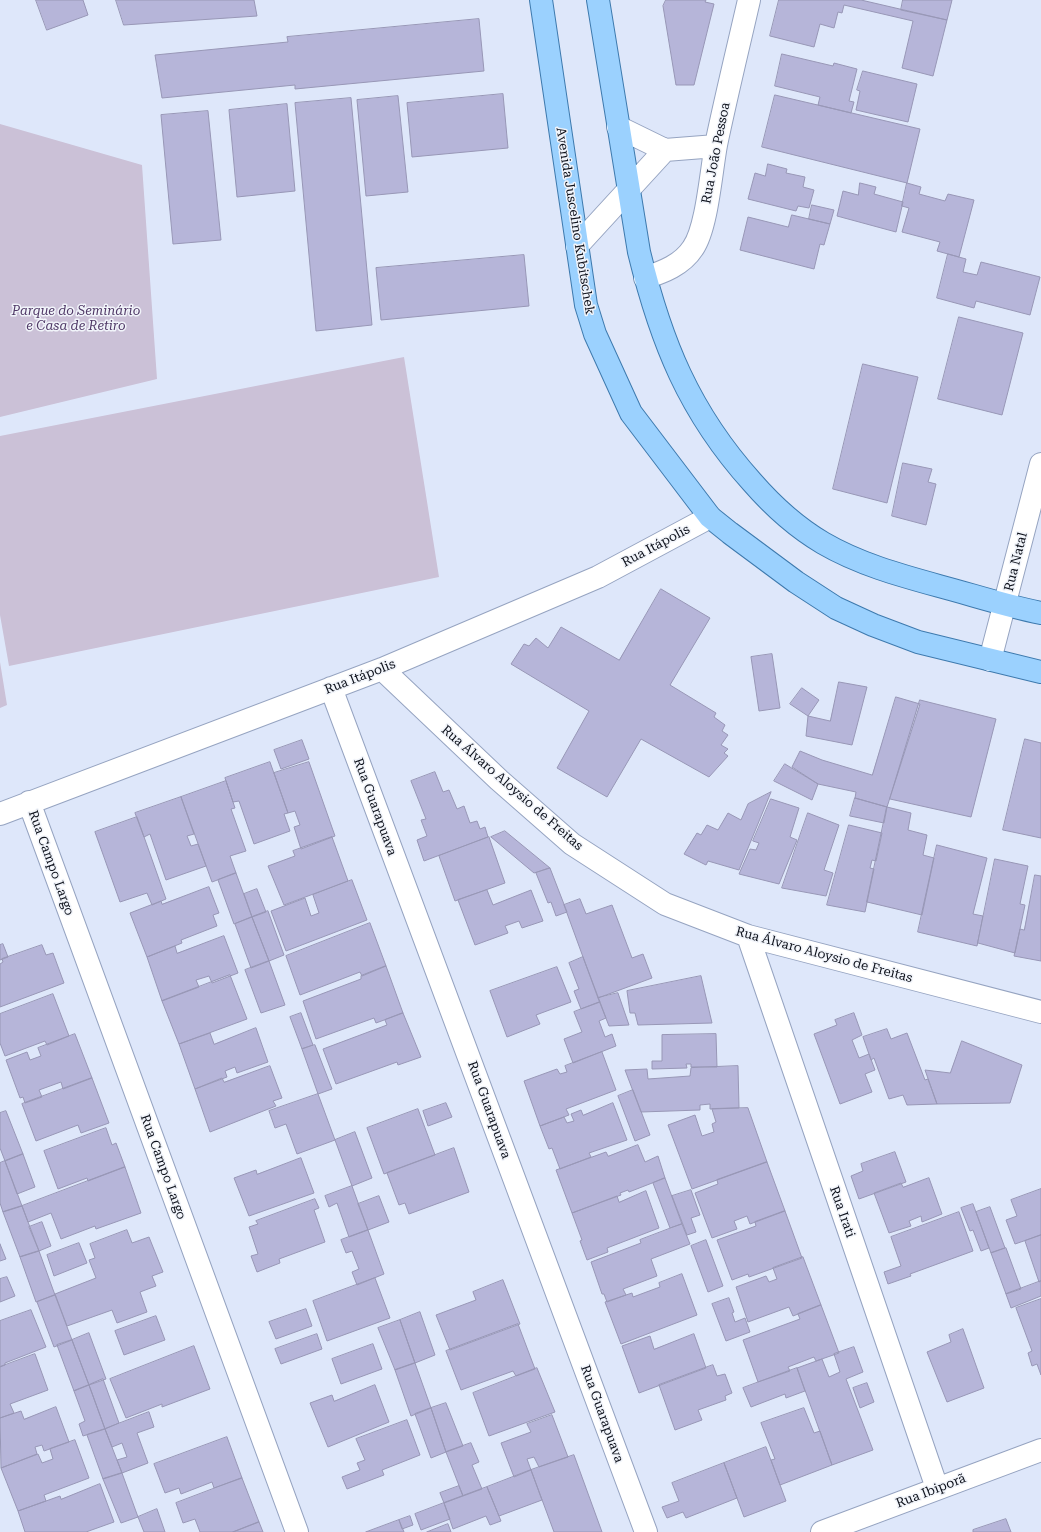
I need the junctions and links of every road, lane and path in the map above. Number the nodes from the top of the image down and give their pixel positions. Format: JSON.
{"nodes":[{"id":1,"x":541,"y":0,"type":"edge"},
{"id":2,"x":598,"y":0,"type":"edge"},
{"id":3,"x":749,"y":0,"type":"edge"},
{"id":4,"x":618,"y":127,"type":"junction"},
{"id":5,"x":716,"y":146,"type":"junction"},
{"id":6,"x":665,"y":150,"type":"junction"},
{"id":7,"x":629,"y":188,"type":"junction"},
{"id":8,"x":577,"y":246,"type":"junction"},
{"id":9,"x":645,"y":278,"type":"junction"},
{"id":10,"x":1041,"y":464,"type":"edge"},
{"id":11,"x":710,"y":517,"type":"junction"},
{"id":12,"x":1005,"y":605,"type":"junction"},
{"id":13,"x":1041,"y":614,"type":"edge"},
{"id":14,"x":990,"y":660,"type":"junction"},
{"id":15,"x":382,"y":669,"type":"junction"},
{"id":16,"x":1041,"y":672,"type":"edge"},
{"id":17,"x":331,"y":688,"type":"junction"},
{"id":18,"x":29,"y":802,"type":"junction"},
{"id":19,"x":0,"y":814,"type":"edge"},
{"id":20,"x":748,"y":936,"type":"junction"},
{"id":21,"x":1041,"y":1012,"type":"edge"},
{"id":22,"x":1041,"y":1450,"type":"edge"},
{"id":23,"x":937,"y":1488,"type":"junction"},
{"id":24,"x":297,"y":1532,"type":"edge"},
{"id":25,"x":646,"y":1532,"type":"edge"},
{"id":26,"x":822,"y":1532,"type":"edge"}],
"edges":[{"from":1,"to":8,"type":"main road","name":"Avenida Juscelino Kubitschek"},
{"from":2,"to":4,"type":"main road"},
{"from":3,"to":5,"type":"street","name":"Rua João Pessoa"},
{"from":4,"to":6,"type":"street"},
{"from":4,"to":7,"type":"main road"},
{"from":5,"to":6,"type":"street"},
{"from":5,"to":9,"type":"street","name":"Rua João Pessoa"},
{"from":6,"to":7,"type":"street"},
{"from":7,"to":8,"type":"street"},
{"from":7,"to":9,"type":"main road"},
{"from":8,"to":11,"type":"main road","name":"Avenida Juscelino Kubitschek"},
{"from":9,"to":12,"type":"main road"},
{"from":10,"to":12,"type":"street","name":"Rua Natal"},
{"from":11,"to":14,"type":"main road","name":"Avenida Juscelino Kubitschek"},
{"from":11,"to":15,"type":"street","name":"Rua Itápolis"},
{"from":12,"to":13,"type":"main road"},
{"from":12,"to":14,"type":"street","name":"Rua Natal"},
{"from":14,"to":16,"type":"main road","name":"Avenida Juscelino Kubitschek"},
{"from":15,"to":17,"type":"street","name":"Rua Itápolis"},
{"from":15,"to":20,"type":"street","name":"Rua Álvaro Aloysio de Freitas"},
{"from":17,"to":18,"type":"street","name":"Rua Itápolis"},
{"from":17,"to":25,"type":"street","name":"Rua Guarapuava"},
{"from":18,"to":19,"type":"street","name":"Rua Itápolis"},
{"from":18,"to":24,"type":"street","name":"Rua Campo Largo"},
{"from":20,"to":21,"type":"street","name":"Rua Álvaro Aloysio de Freitas"},
{"from":20,"to":23,"type":"street","name":"Rua Irati"},
{"from":22,"to":23,"type":"street","name":"Rua Ibiporã"},
{"from":23,"to":26,"type":"street","name":"Rua Ibiporã"}]}
